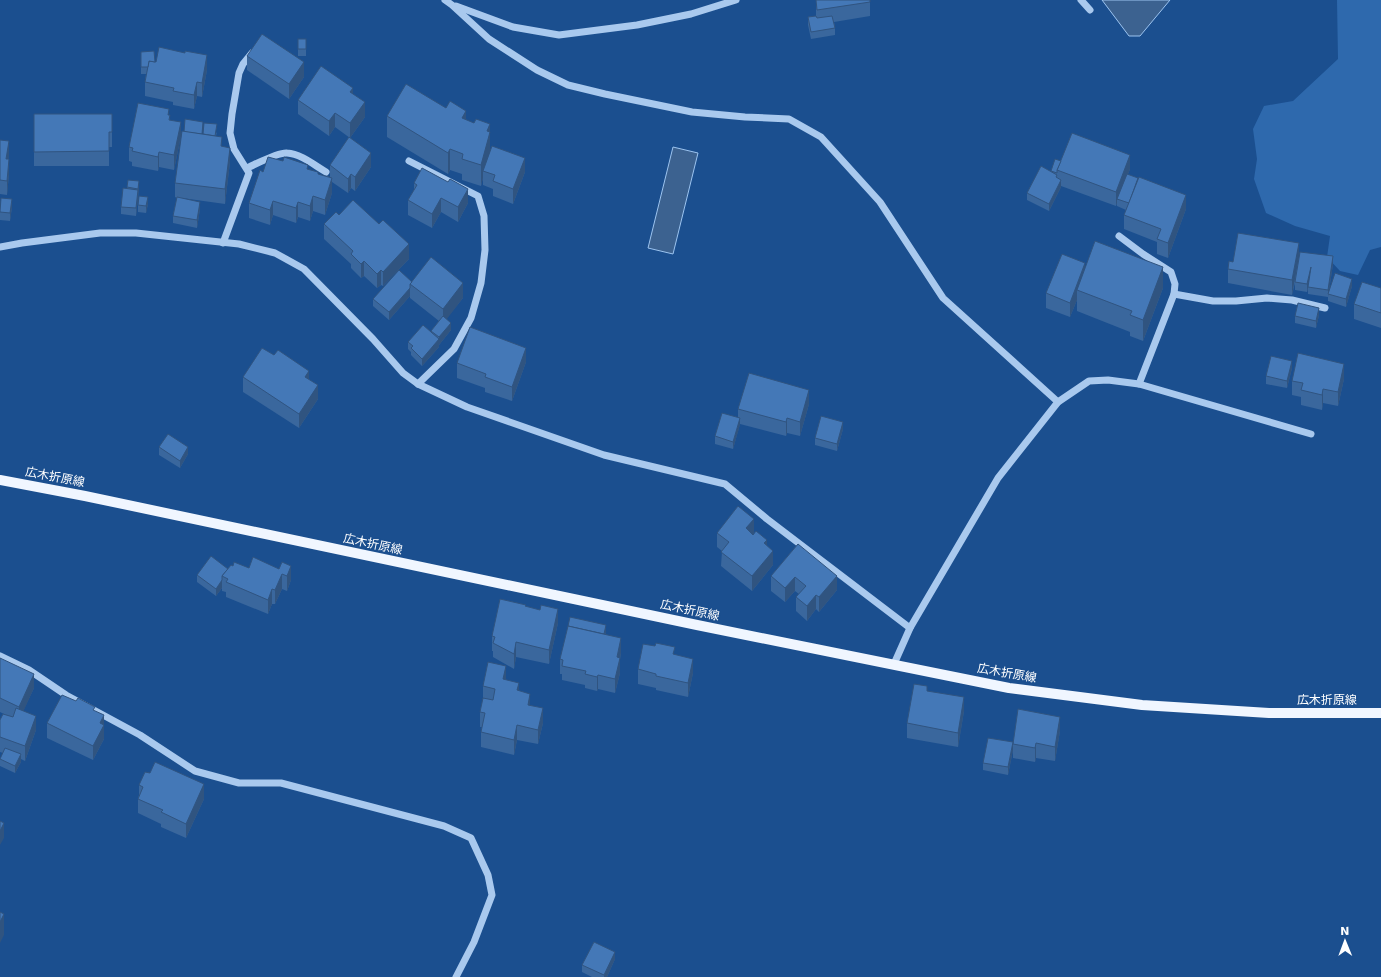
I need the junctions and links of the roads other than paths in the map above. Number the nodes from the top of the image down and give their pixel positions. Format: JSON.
{"nodes":[{"id":1,"x":445,"y":0,"type":"edge"},
{"id":2,"x":736,"y":0,"type":"edge"},
{"id":3,"x":1082,"y":0,"type":"edge"},
{"id":4,"x":452,"y":5,"type":"junction"},
{"id":5,"x":1090,"y":10,"type":"dead end"},
{"id":6,"x":255,"y":49,"type":"edge"},
{"id":7,"x":408,"y":161,"type":"dead end"},
{"id":8,"x":247,"y":168,"type":"junction"},
{"id":9,"x":326,"y":172,"type":"dead end"},
{"id":10,"x":1119,"y":236,"type":"dead end"},
{"id":11,"x":223,"y":243,"type":"junction"},
{"id":12,"x":0,"y":247,"type":"edge"},
{"id":13,"x":1174,"y":294,"type":"junction"},
{"id":14,"x":1325,"y":308,"type":"dead end"},
{"id":15,"x":418,"y":384,"type":"junction"},
{"id":16,"x":1139,"y":384,"type":"junction"},
{"id":17,"x":1058,"y":402,"type":"junction"},
{"id":18,"x":1311,"y":434,"type":"dead end"},
{"id":19,"x":0,"y":480,"type":"edge"},
{"id":20,"x":910,"y":628,"type":"junction"},
{"id":21,"x":0,"y":656,"type":"edge"},
{"id":22,"x":894,"y":664,"type":"junction"},
{"id":23,"x":1381,"y":713,"type":"edge"},
{"id":24,"x":456,"y":977,"type":"edge"}],
"edges":[{"from":1,"to":4,"type":"street"},
{"from":2,"to":4,"type":"street"},
{"from":3,"to":5,"type":"street"},
{"from":4,"to":17,"type":"street"},
{"from":6,"to":8,"type":"street"},
{"from":7,"to":15,"type":"street"},
{"from":8,"to":9,"type":"street"},
{"from":8,"to":11,"type":"street"},
{"from":10,"to":13,"type":"street"},
{"from":11,"to":12,"type":"street"},
{"from":11,"to":15,"type":"street"},
{"from":13,"to":14,"type":"street"},
{"from":13,"to":16,"type":"street"},
{"from":15,"to":20,"type":"street"},
{"from":16,"to":17,"type":"street"},
{"from":16,"to":18,"type":"street"},
{"from":17,"to":20,"type":"street"},
{"from":19,"to":22,"type":"main road","name":"広木折原線"},
{"from":20,"to":22,"type":"street"},
{"from":21,"to":24,"type":"street"},
{"from":22,"to":23,"type":"main road","name":"広木折原線"}]}
